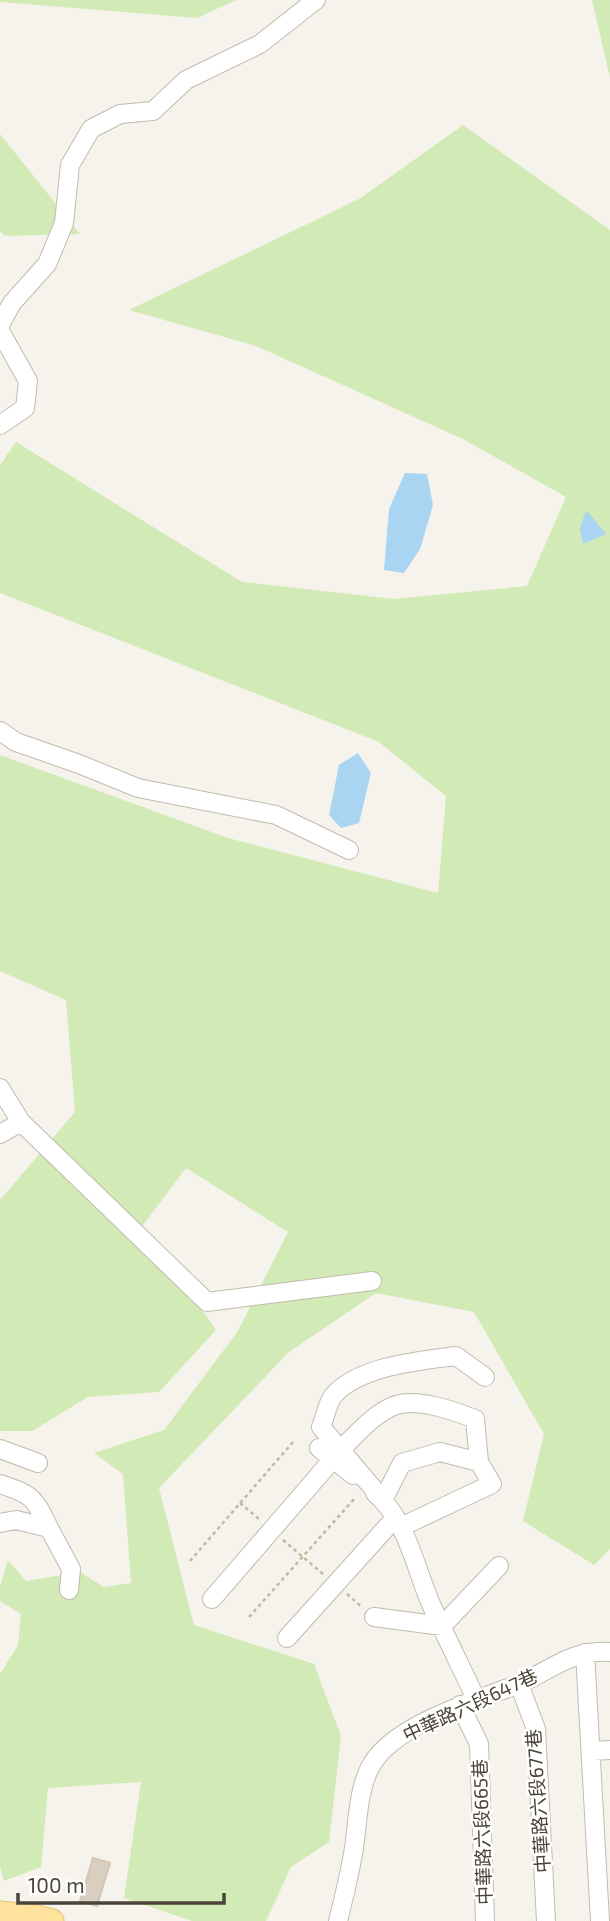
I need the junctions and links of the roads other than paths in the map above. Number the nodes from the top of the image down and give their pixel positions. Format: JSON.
{"nodes":[{"id":1,"x":316,"y":0,"type":"edge"},
{"id":2,"x":0,"y":328,"type":"edge"},
{"id":3,"x":0,"y":425,"type":"edge"},
{"id":4,"x":0,"y":731,"type":"edge"},
{"id":5,"x":349,"y":850,"type":"dead end"},
{"id":6,"x":0,"y":1088,"type":"edge"},
{"id":7,"x":21,"y":1122,"type":"junction"},
{"id":8,"x":0,"y":1134,"type":"edge"},
{"id":9,"x":372,"y":1281,"type":"dead end"},
{"id":10,"x":485,"y":1377,"type":"dead end"},
{"id":11,"x":0,"y":1449,"type":"edge"},
{"id":12,"x":331,"y":1452,"type":"junction"},
{"id":13,"x":479,"y":1462,"type":"junction"},
{"id":14,"x":38,"y":1463,"type":"dead end"},
{"id":15,"x":0,"y":1484,"type":"edge"},
{"id":16,"x":383,"y":1500,"type":"junction"},
{"id":17,"x":398,"y":1522,"type":"junction"},
{"id":18,"x":0,"y":1523,"type":"edge"},
{"id":19,"x":48,"y":1528,"type":"junction"},
{"id":20,"x":499,"y":1566,"type":"dead end"},
{"id":21,"x":69,"y":1590,"type":"dead end"},
{"id":22,"x":212,"y":1599,"type":"dead end"},
{"id":23,"x":374,"y":1617,"type":"road end"},
{"id":24,"x":442,"y":1626,"type":"junction"},
{"id":25,"x":287,"y":1638,"type":"dead end"},
{"id":26,"x":610,"y":1652,"type":"edge"},
{"id":27,"x":585,"y":1653,"type":"junction"},
{"id":28,"x":519,"y":1684,"type":"junction"},
{"id":29,"x":468,"y":1702,"type":"junction"},
{"id":30,"x":601,"y":1751,"type":"edge"},
{"id":31,"x":0,"y":1913,"type":"edge"},
{"id":32,"x":52,"y":1921,"type":"edge"},
{"id":33,"x":338,"y":1921,"type":"edge"},
{"id":34,"x":485,"y":1921,"type":"edge"},
{"id":35,"x":546,"y":1921,"type":"edge"},
{"id":36,"x":600,"y":1921,"type":"edge"}],
"edges":[{"from":1,"to":2,"type":"street"},
{"from":2,"to":3,"type":"street"},
{"from":4,"to":5,"type":"street"},
{"from":6,"to":7,"type":"street"},
{"from":7,"to":8,"type":"street"},
{"from":7,"to":9,"type":"street"},
{"from":10,"to":12,"type":"street","name":"中華路六段665巷"},
{"from":11,"to":14,"type":"street"},
{"from":12,"to":13,"type":"street"},
{"from":12,"to":16,"type":"street","name":"中華路六段665巷"},
{"from":12,"to":22,"type":"street"},
{"from":13,"to":16,"type":"street"},
{"from":13,"to":17,"type":"street"},
{"from":15,"to":19,"type":"street"},
{"from":16,"to":17,"type":"street","name":"中華路六段665巷"},
{"from":17,"to":24,"type":"street","name":"中華路六段665巷"},
{"from":17,"to":25,"type":"street"},
{"from":18,"to":19,"type":"street"},
{"from":19,"to":21,"type":"street"},
{"from":20,"to":24,"type":"street"},
{"from":23,"to":24,"type":"street"},
{"from":24,"to":29,"type":"street","name":"中華路六段665巷"},
{"from":26,"to":27,"type":"street","name":"中華路六段647巷"},
{"from":27,"to":28,"type":"street","name":"中華路六段647巷"},
{"from":27,"to":30,"type":"street"},
{"from":28,"to":29,"type":"street","name":"中華路六段647巷"},
{"from":28,"to":35,"type":"street","name":"中華路六段677巷"},
{"from":29,"to":33,"type":"street","name":"中華路六段647巷"},
{"from":29,"to":34,"type":"street","name":"中華路六段665巷"},
{"from":30,"to":36,"type":"street"},
{"from":31,"to":32,"type":"main road"}]}
